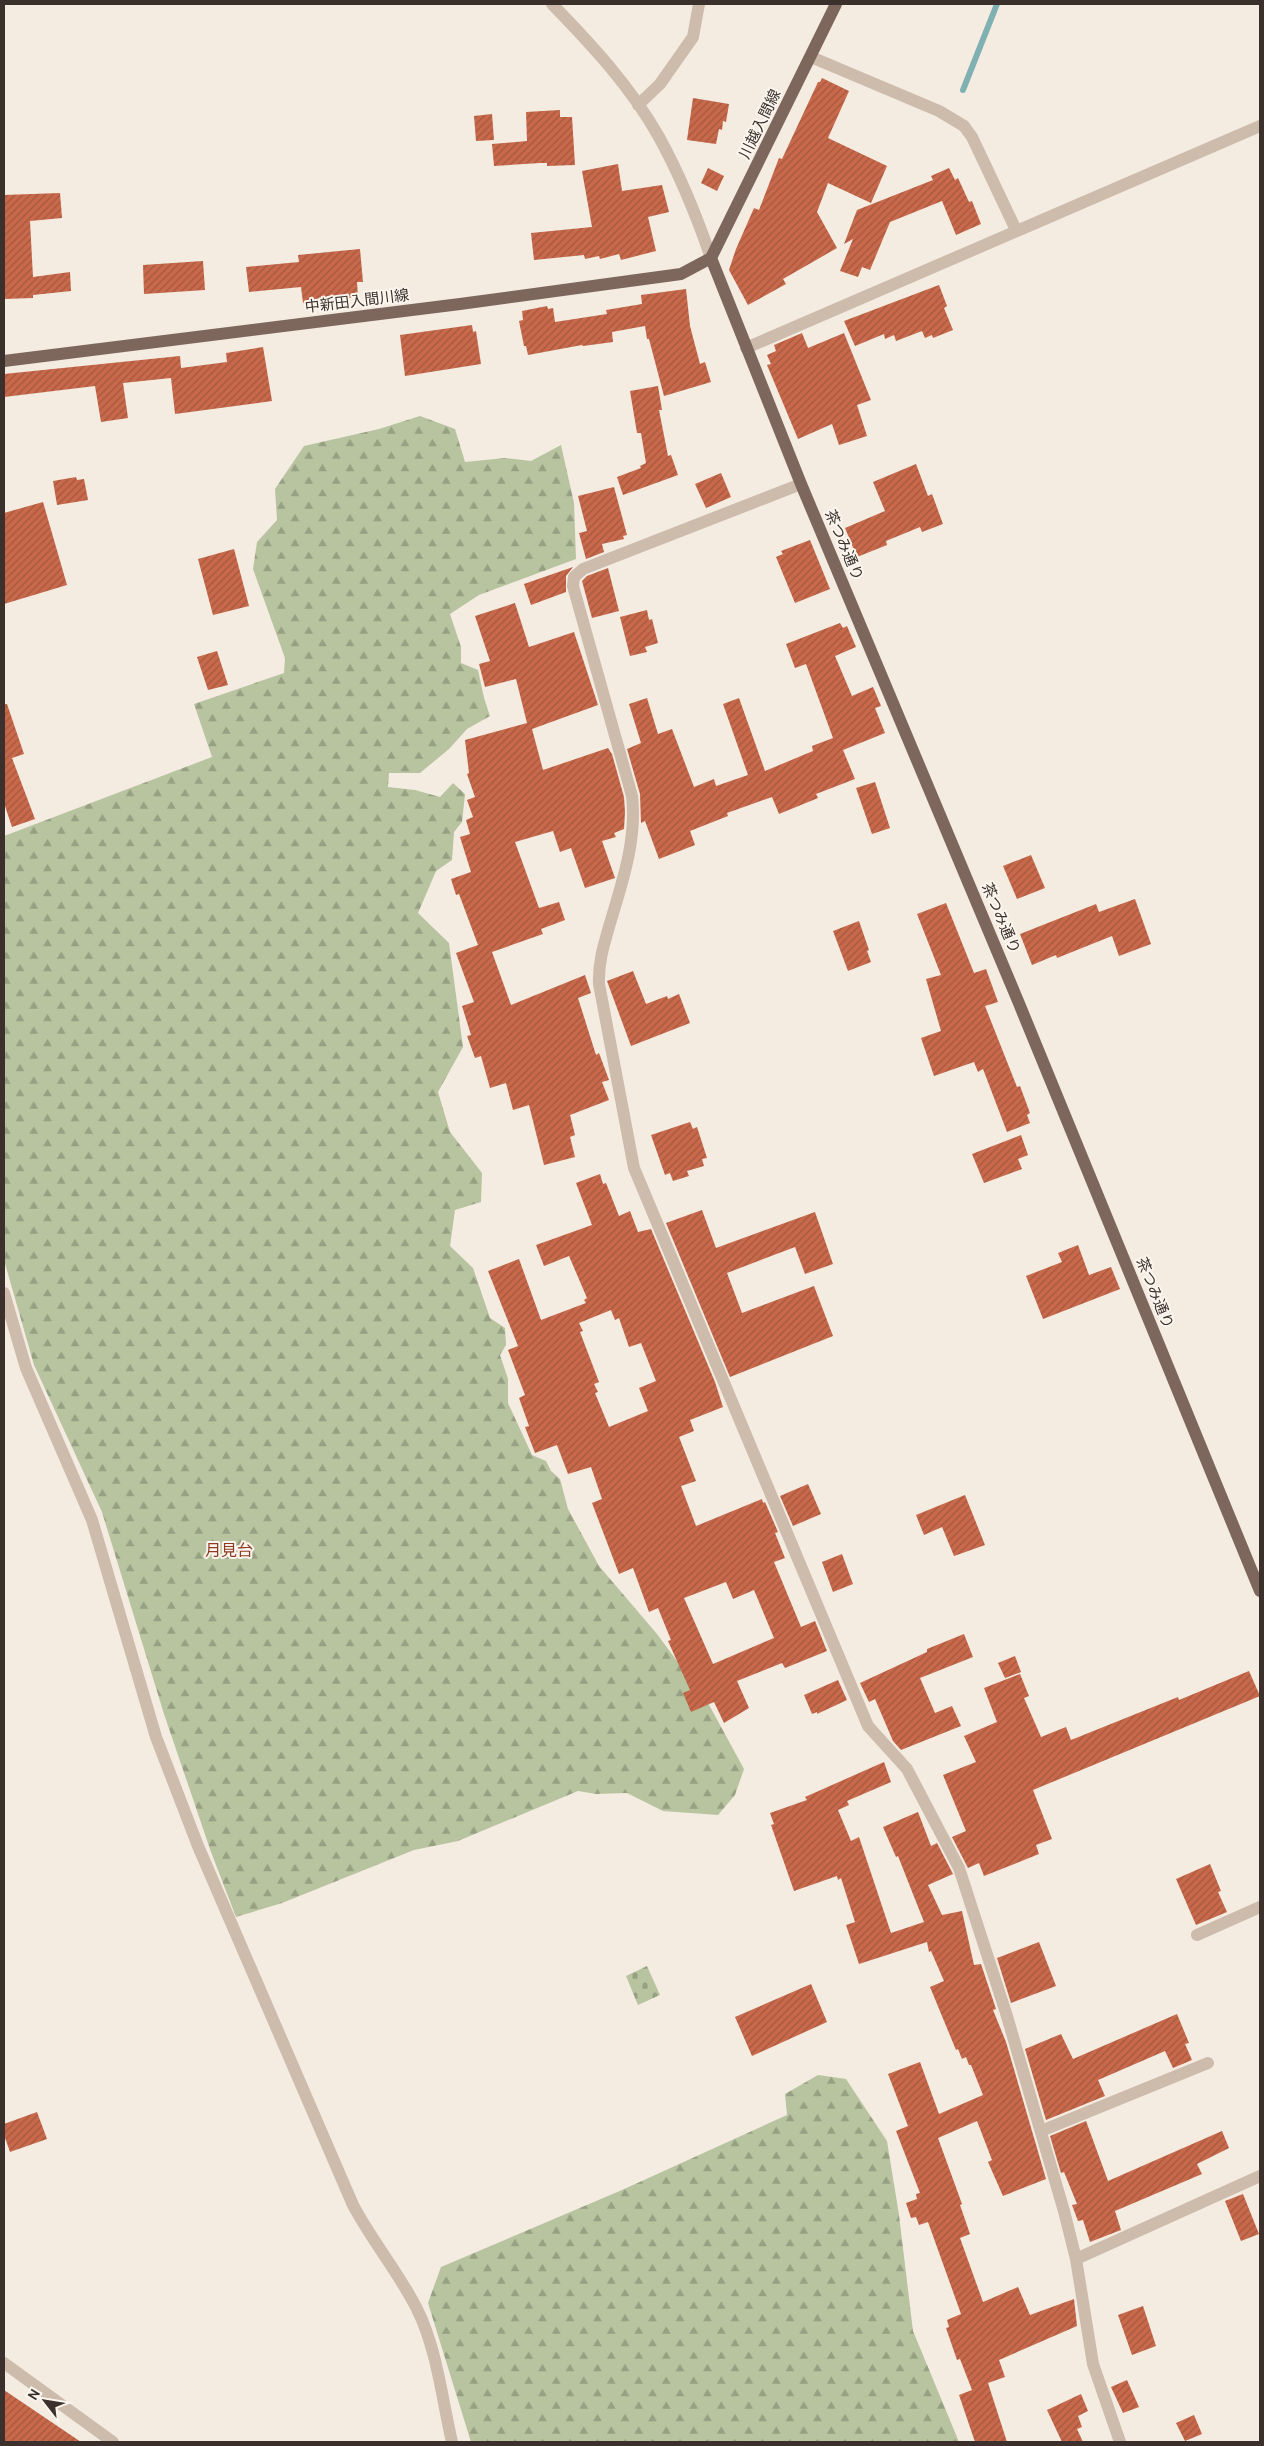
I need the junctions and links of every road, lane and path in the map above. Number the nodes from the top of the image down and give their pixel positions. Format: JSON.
{"nodes":[{"id":1,"x":552,"y":4,"type":"edge"},
{"id":2,"x":699,"y":4,"type":"edge"},
{"id":3,"x":836,"y":4,"type":"edge"},
{"id":4,"x":811,"y":57,"type":"junction"},
{"id":5,"x":638,"y":105,"type":"junction"},
{"id":6,"x":1260,"y":126,"type":"edge"},
{"id":7,"x":1016,"y":230,"type":"junction"},
{"id":8,"x":711,"y":258,"type":"junction"},
{"id":9,"x":746,"y":348,"type":"junction"},
{"id":10,"x":4,"y":361,"type":"edge"},
{"id":11,"x":801,"y":484,"type":"junction"},
{"id":12,"x":4,"y":1294,"type":"edge"},
{"id":13,"x":1260,"y":1590,"type":"edge"},
{"id":14,"x":1260,"y":1907,"type":"edge"},
{"id":15,"x":1197,"y":1935,"type":"dead end"},
{"id":16,"x":1208,"y":2063,"type":"dead end"},
{"id":17,"x":1041,"y":2131,"type":"junction"},
{"id":18,"x":1260,"y":2176,"type":"edge"},
{"id":19,"x":1076,"y":2259,"type":"junction"},
{"id":20,"x":4,"y":2363,"type":"edge"},
{"id":21,"x":113,"y":2442,"type":"edge"},
{"id":22,"x":452,"y":2442,"type":"edge"},
{"id":23,"x":1120,"y":2442,"type":"edge"}],
"edges":[{"from":1,"to":5,"type":"street"},
{"from":2,"to":5,"type":"street"},
{"from":3,"to":4,"type":"main road","name":"川越入間線"},
{"from":4,"to":7,"type":"street"},
{"from":4,"to":8,"type":"main road","name":"川越入間線"},
{"from":5,"to":8,"type":"street"},
{"from":6,"to":7,"type":"street"},
{"from":7,"to":9,"type":"street"},
{"from":8,"to":9,"type":"main road","name":"茶つみ通り"},
{"from":8,"to":10,"type":"main road","name":"中新田入間川線"},
{"from":9,"to":11,"type":"main road","name":"茶つみ通り"},
{"from":11,"to":13,"type":"main road","name":"茶つみ通り"},
{"from":11,"to":17,"type":"street"},
{"from":12,"to":22,"type":"street"},
{"from":14,"to":15,"type":"street"},
{"from":16,"to":17,"type":"street"},
{"from":17,"to":19,"type":"street"},
{"from":18,"to":19,"type":"street"},
{"from":19,"to":23,"type":"street"},
{"from":20,"to":21,"type":"street"}]}
